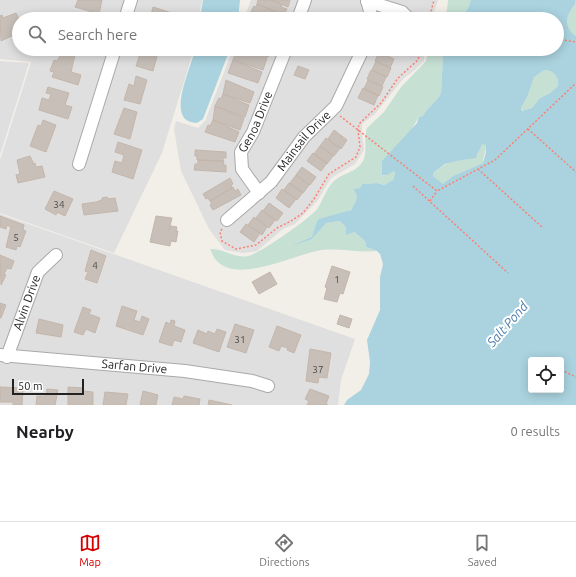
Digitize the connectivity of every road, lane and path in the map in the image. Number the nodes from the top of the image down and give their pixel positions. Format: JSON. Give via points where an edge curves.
{"nodes":[{"id":1,"x":131,"y":0,"type":"edge"},
{"id":2,"x":305,"y":0,"type":"edge"},
{"id":3,"x":367,"y":0,"type":"edge"},
{"id":4,"x":434,"y":0,"type":"edge"},
{"id":5,"x":127,"y":12,"type":"edge"},
{"id":6,"x":301,"y":12,"type":"edge"},
{"id":7,"x":370,"y":12,"type":"edge"},
{"id":8,"x":402,"y":12,"type":"edge"},
{"id":9,"x":431,"y":12,"type":"edge"},
{"id":10,"x":564,"y":40,"type":"edge"},
{"id":11,"x":576,"y":42,"type":"edge"},
{"id":12,"x":114,"y":56,"type":"edge"},
{"id":13,"x":283,"y":56,"type":"edge"},
{"id":14,"x":360,"y":56,"type":"edge"},
{"id":15,"x":419,"y":56,"type":"edge"},
{"id":16,"x":576,"y":83,"type":"edge"},
{"id":17,"x":332,"y":110,"type":"junction"},
{"id":18,"x":528,"y":129,"type":"junction"},
{"id":19,"x":358,"y":130,"type":"junction"},
{"id":20,"x":79,"y":164,"type":"dead end"},
{"id":21,"x":478,"y":169,"type":"junction"},
{"id":22,"x":576,"y":172,"type":"edge"},
{"id":23,"x":413,"y":186,"type":"dead end"},
{"id":24,"x":437,"y":191,"type":"junction"},
{"id":25,"x":259,"y":193,"type":"junction"},
{"id":26,"x":429,"y":201,"type":"junction"},
{"id":27,"x":227,"y":220,"type":"joint"},
{"id":28,"x":542,"y":227,"type":"dead end"},
{"id":29,"x":56,"y":255,"type":"dead end"},
{"id":30,"x":508,"y":273,"type":"dead end"},
{"id":31,"x":4,"y":356,"type":"edge"},
{"id":32,"x":564,"y":371,"type":"edge"},
{"id":33,"x":576,"y":377,"type":"edge"},
{"id":34,"x":268,"y":386,"type":"dead end"}],
"edges":[{"from":1,"to":5,"type":"street"},
{"from":2,"to":6,"type":"street"},
{"from":3,"to":7,"type":"street"},
{"from":3,"to":8,"type":"street"},
{"from":4,"to":9,"type":"path"},
{"from":10,"to":11,"type":"path"},
{"from":12,"to":20,"type":"street"},
{"from":13,"to":25,"type":"street","name":"Genoa Drive","via":[[253,132],[241,152],[242,169]]},
{"from":14,"to":17,"type":"street","name":"Mainsail Drive","via":[[343,95]]},
{"from":15,"to":19,"type":"path","via":[[398,78],[381,103],[360,122]]},
{"from":16,"to":18,"type":"path"},
{"from":17,"to":19,"type":"path"},
{"from":17,"to":25,"type":"street","name":"Mainsail Drive","via":[[304,137],[278,175]]},
{"from":18,"to":21,"type":"path","via":[[495,160]]},
{"from":18,"to":22,"type":"path"},
{"from":19,"to":24,"type":"path"},
{"from":19,"to":27,"type":"path","via":[[360,147],[356,157],[329,174],[310,204],[297,218],[279,226],[258,244],[236,249],[221,239],[220,230],[230,222]]},
{"from":21,"to":24,"type":"path"},
{"from":21,"to":28,"type":"path"},
{"from":23,"to":26,"type":"path"},
{"from":24,"to":26,"type":"path"},
{"from":25,"to":27,"type":"street","name":"Mainsail Drive"},
{"from":26,"to":30,"type":"path"},
{"from":29,"to":31,"type":"street","name":"Alvin Drive","via":[[38,272]]},
{"from":31,"to":34,"type":"street","name":"Sarfan Drive","via":[[184,371],[252,381]]},
{"from":32,"to":33,"type":"path"}]}
